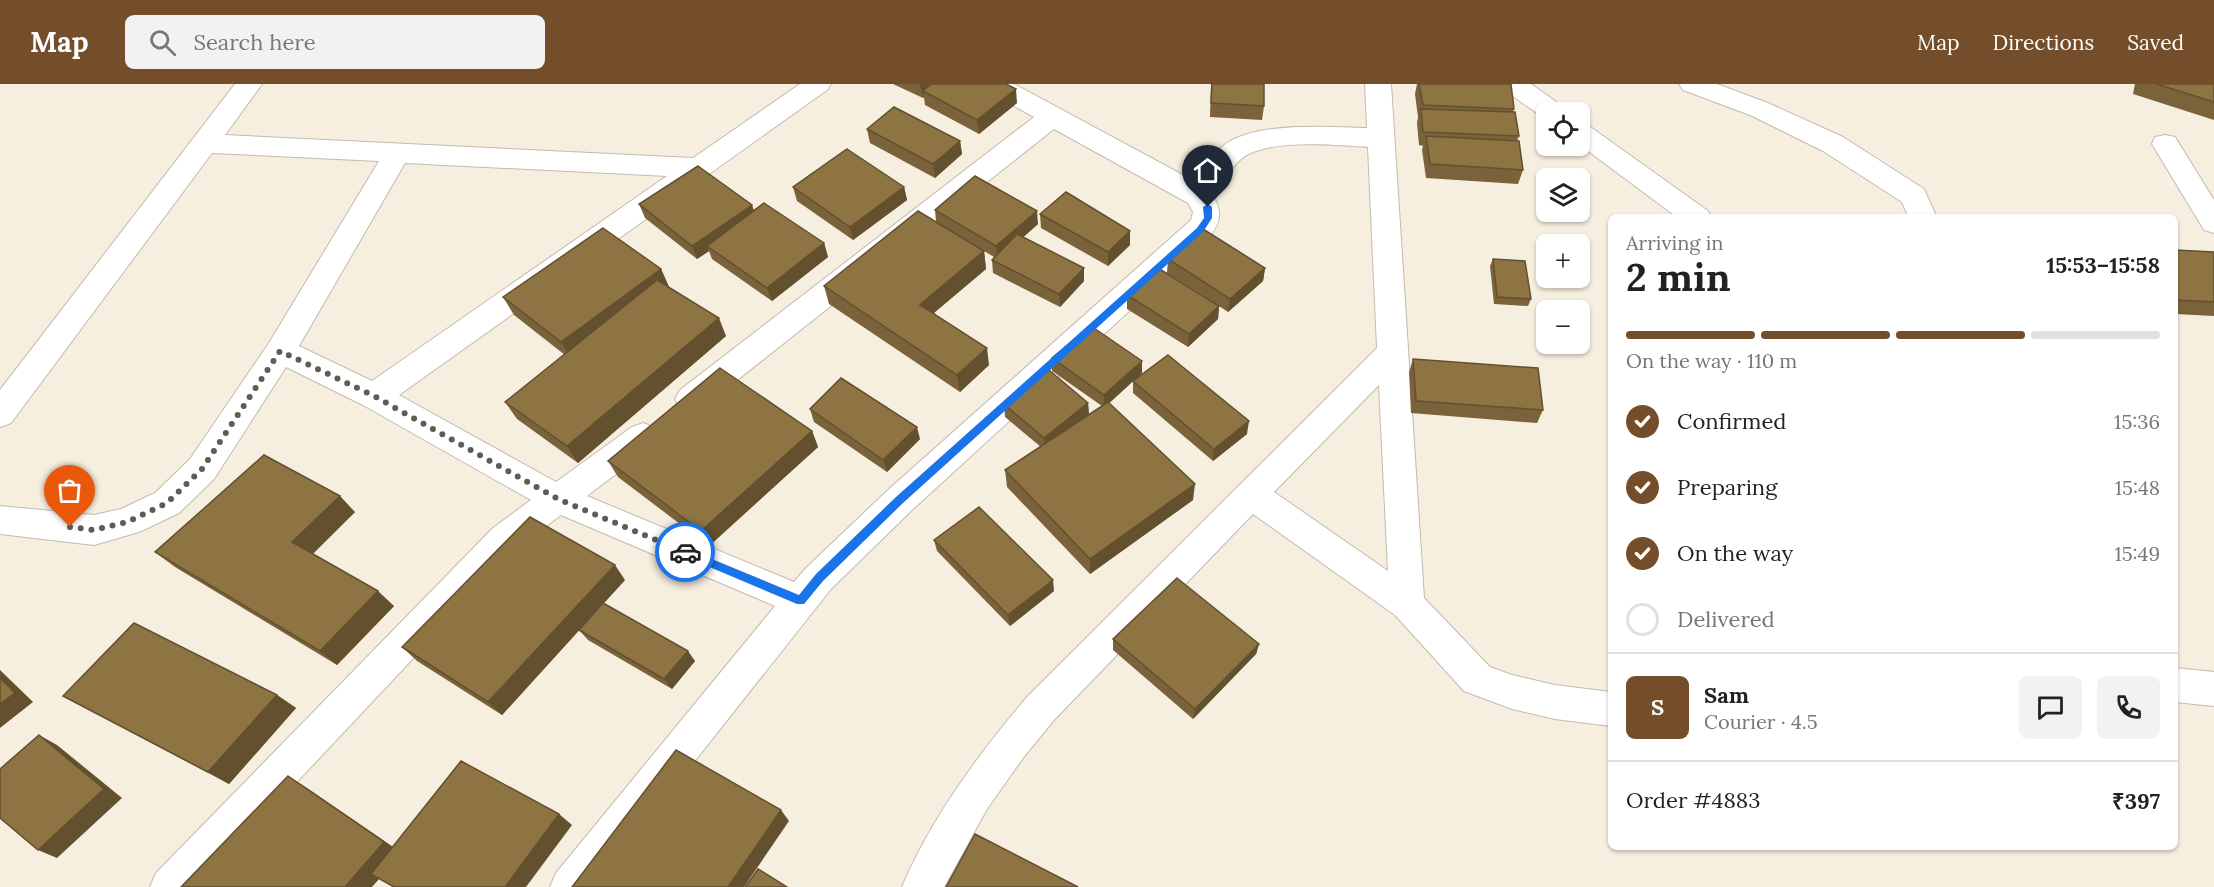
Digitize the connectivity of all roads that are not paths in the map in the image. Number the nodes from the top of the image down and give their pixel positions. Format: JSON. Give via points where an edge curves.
{"nodes":[{"id":1,"x":249,"y":84,"type":"edge"},
{"id":2,"x":818,"y":84,"type":"edge"},
{"id":3,"x":994,"y":84,"type":"edge"},
{"id":4,"x":1378,"y":84,"type":"edge"},
{"id":5,"x":1513,"y":84,"type":"edge"},
{"id":6,"x":1692,"y":84,"type":"edge"},
{"id":7,"x":1539,"y":102,"type":"edge"},
{"id":8,"x":1054,"y":116,"type":"junction"},
{"id":9,"x":1381,"y":138,"type":"junction"},
{"id":10,"x":1590,"y":139,"type":"edge"},
{"id":11,"x":205,"y":142,"type":"junction"},
{"id":12,"x":2165,"y":144,"type":"dead end"},
{"id":13,"x":398,"y":152,"type":"junction"},
{"id":14,"x":698,"y":168,"type":"junction"},
{"id":15,"x":1198,"y":196,"type":"junction"},
{"id":16,"x":1693,"y":214,"type":"edge"},
{"id":17,"x":1921,"y":214,"type":"edge"},
{"id":18,"x":2214,"y":224,"type":"edge"},
{"id":19,"x":280,"y":351,"type":"junction"},
{"id":20,"x":1393,"y":352,"type":"junction"},
{"id":21,"x":374,"y":396,"type":"junction"},
{"id":22,"x":0,"y":414,"type":"edge"},
{"id":23,"x":1251,"y":494,"type":"junction"},
{"id":24,"x":558,"y":499,"type":"junction"},
{"id":25,"x":0,"y":520,"type":"edge"},
{"id":26,"x":800,"y":601,"type":"junction"},
{"id":27,"x":1407,"y":604,"type":"junction"},
{"id":28,"x":2178,"y":685,"type":"edge"},
{"id":29,"x":2214,"y":689,"type":"edge"},
{"id":30,"x":1608,"y":710,"type":"edge"},
{"id":31,"x":171,"y":887,"type":"edge"},
{"id":32,"x":570,"y":887,"type":"edge"},
{"id":33,"x":922,"y":887,"type":"edge"}],
"edges":[{"from":1,"to":11,"type":"street"},
{"from":2,"to":14,"type":"street"},
{"from":3,"to":8,"type":"street"},
{"from":4,"to":9,"type":"street"},
{"from":5,"to":7,"type":"street"},
{"from":6,"to":17,"type":"street","via":[[1759,109],[1833,144],[1914,196]]},
{"from":8,"to":15,"type":"street"},
{"from":8,"to":24,"type":"street"},
{"from":9,"to":15,"type":"street","via":[[1293,137],[1256,143],[1233,151]]},
{"from":9,"to":20,"type":"street"},
{"from":10,"to":16,"type":"street"},
{"from":11,"to":13,"type":"street"},
{"from":11,"to":22,"type":"street"},
{"from":12,"to":18,"type":"street"},
{"from":13,"to":14,"type":"street"},
{"from":13,"to":19,"type":"street"},
{"from":14,"to":21,"type":"street"},
{"from":15,"to":26,"type":"street","via":[[1208,207],[1208,218],[1200,230],[900,500]]},
{"from":19,"to":21,"type":"street"},
{"from":19,"to":25,"type":"street","via":[[202,469],[167,503],[127,522],[94,530]]},
{"from":20,"to":23,"type":"street"},
{"from":20,"to":27,"type":"street"},
{"from":21,"to":24,"type":"street"},
{"from":23,"to":27,"type":"street"},
{"from":23,"to":33,"type":"street","via":[[1087,660],[1010,745],[974,796]]},
{"from":24,"to":26,"type":"street"},
{"from":24,"to":31,"type":"street","via":[[505,538]]},
{"from":26,"to":32,"type":"street"},
{"from":27,"to":30,"type":"street","via":[[1477,679],[1523,695]]},
{"from":28,"to":29,"type":"street"}]}
